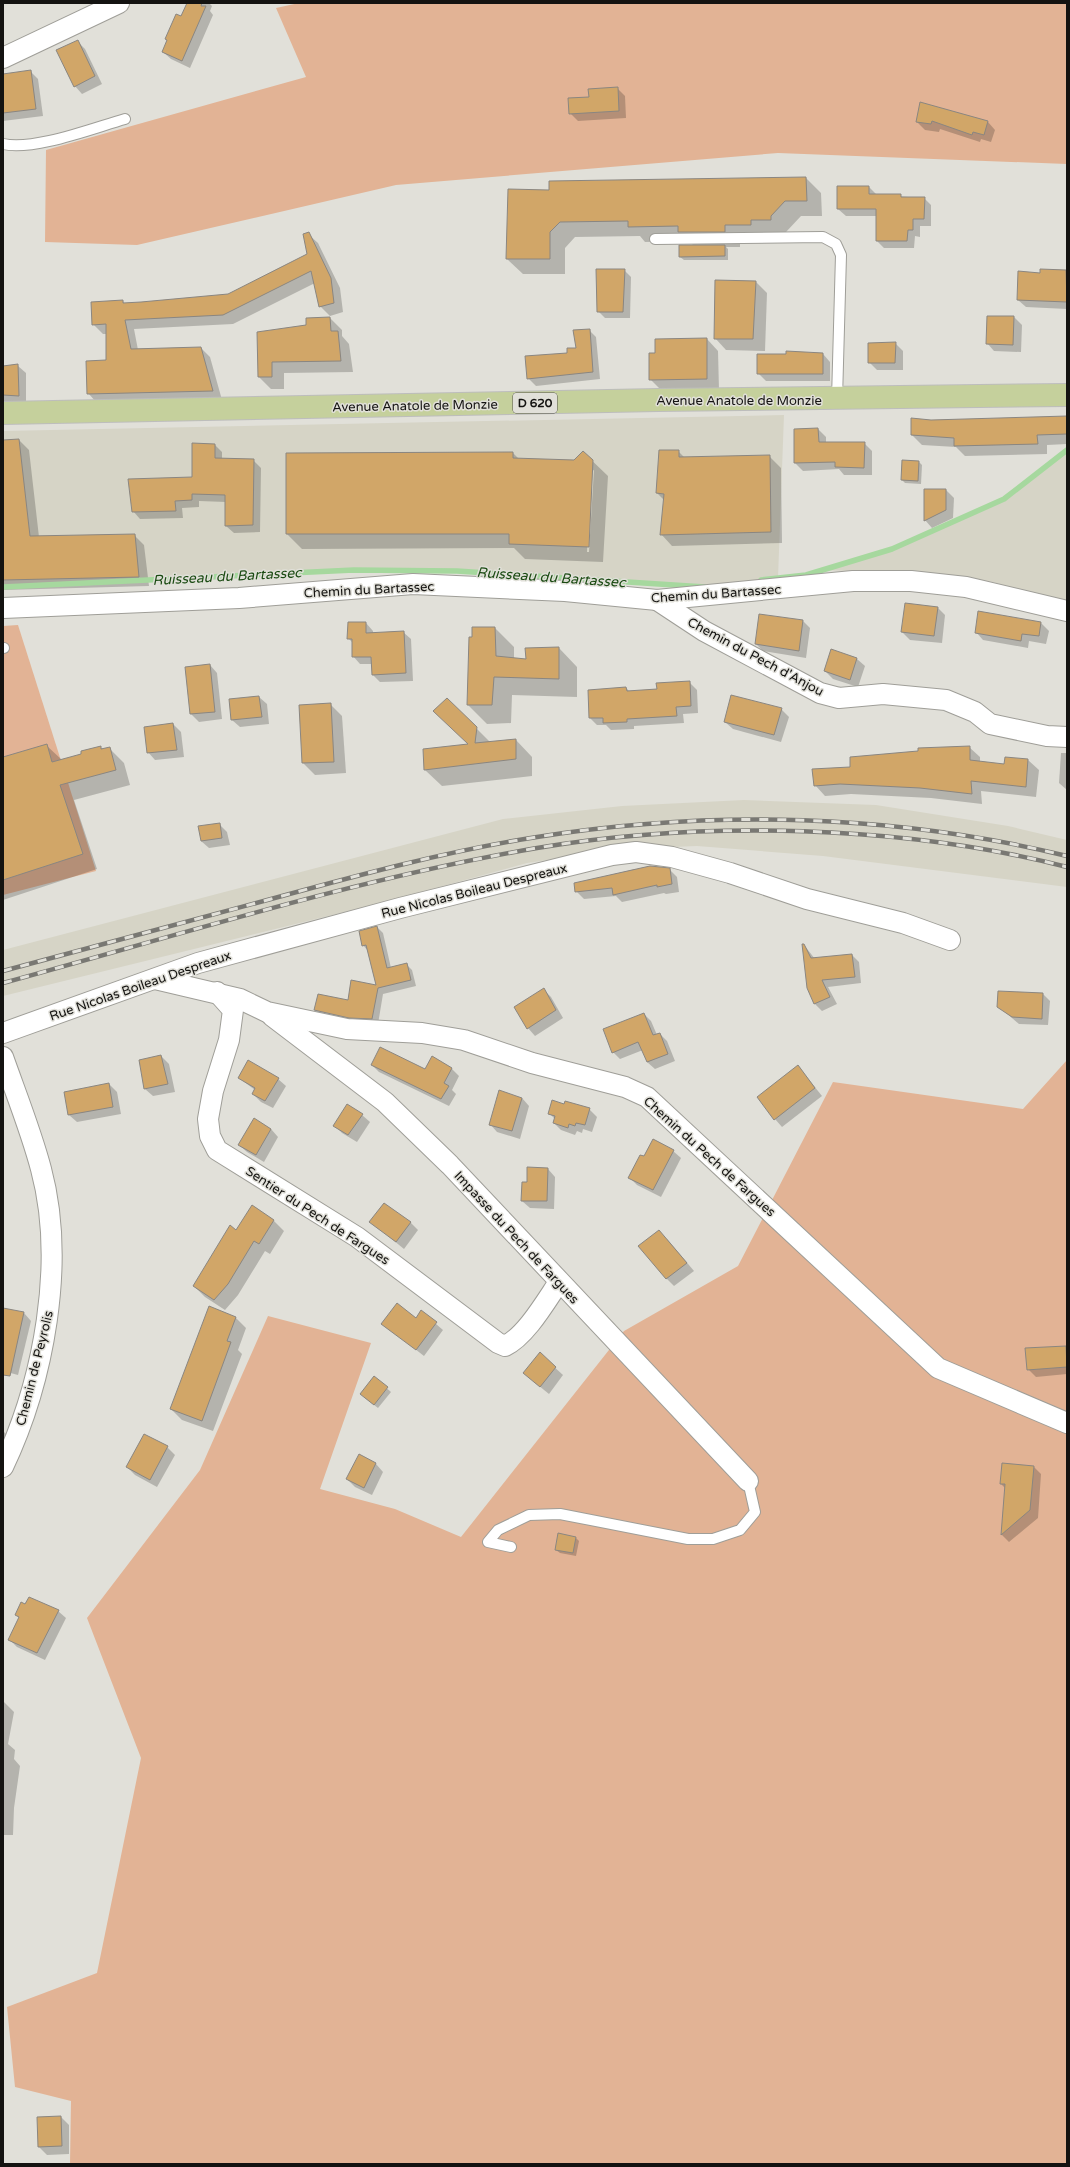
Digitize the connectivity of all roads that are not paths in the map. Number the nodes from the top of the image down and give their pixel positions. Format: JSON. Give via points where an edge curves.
{"nodes":[{"id":1,"x":119,"y":3,"type":"edge"},
{"id":2,"x":3,"y":58,"type":"edge"},
{"id":3,"x":125,"y":119,"type":"dead end"},
{"id":4,"x":3,"y":144,"type":"edge"},
{"id":5,"x":655,"y":239,"type":"dead end"},
{"id":6,"x":1067,"y":395,"type":"edge"},
{"id":7,"x":837,"y":399,"type":"junction"},
{"id":8,"x":3,"y":413,"type":"edge"},
{"id":9,"x":658,"y":600,"type":"junction"},
{"id":10,"x":3,"y":608,"type":"edge"},
{"id":11,"x":1067,"y":611,"type":"edge"},
{"id":12,"x":1067,"y":737,"type":"edge"},
{"id":13,"x":950,"y":940,"type":"dead end"},
{"id":14,"x":155,"y":979,"type":"junction"},
{"id":15,"x":217,"y":992,"type":"junction"},
{"id":16,"x":268,"y":1012,"type":"junction"},
{"id":17,"x":3,"y":1033,"type":"edge"},
{"id":18,"x":3,"y":1057,"type":"edge"},
{"id":19,"x":559,"y":1282,"type":"junction"},
{"id":20,"x":1067,"y":1423,"type":"edge"},
{"id":21,"x":3,"y":1467,"type":"edge"},
{"id":22,"x":748,"y":1481,"type":"joint"},
{"id":23,"x":511,"y":1547,"type":"dead end"}],
"edges":[{"from":1,"to":2,"type":"street"},
{"from":3,"to":4,"type":"lane","via":[[36,143],[13,146]]},
{"from":5,"to":7,"type":"lane","via":[[823,237],[836,244],[841,254]]},
{"from":6,"to":7,"type":"main road","name":"Avenue Anatole de Monzie","number":"D 620"},
{"from":7,"to":8,"type":"main road","name":"Avenue Anatole de Monzie","number":"D 620","via":[[650,400]]},
{"from":9,"to":10,"type":"street","name":"Chemin du Bartassec","via":[[565,591],[413,584],[239,598]]},
{"from":9,"to":11,"type":"street","name":"Chemin du Bartassec","via":[[853,581],[912,581],[966,587]]},
{"from":9,"to":12,"type":"street","name":"Chemin du Pech d'Anjou","via":[[704,631],[820,693],[839,698],[883,694],[946,700],[975,712],[990,724],[1047,736]]},
{"from":13,"to":14,"type":"street","name":"Rue Nicolas Boileau Despreaux","via":[[903,922],[807,899],[730,873],[672,857],[636,852],[612,855],[400,908],[198,963]]},
{"from":14,"to":15,"type":"street","name":"Chemin du Pech de Fargues"},
{"from":14,"to":17,"type":"street","name":"Rue Nicolas Boileau Despreaux"},
{"from":15,"to":16,"type":"street","name":"Chemin du Pech de Fargues"},
{"from":15,"to":19,"type":"street","name":"Sentier du Pech de Fargues","via":[[233,1010],[229,1040],[213,1091],[208,1119],[210,1136],[217,1150],[357,1237],[505,1346],[513,1342]]},
{"from":16,"to":19,"type":"street","name":"Impasse du Pech de Fargues","via":[[385,1102],[450,1165]]},
{"from":16,"to":20,"type":"street","name":"Chemin du Pech de Fargues","via":[[347,1029],[422,1033],[464,1040],[532,1062],[625,1087],[648,1097],[938,1368]]},
{"from":18,"to":21,"type":"street","name":"Chemin de Peyrolis","via":[[41,1169],[49,1206],[52,1274],[47,1323],[31,1392],[15,1443]]},
{"from":19,"to":22,"type":"street","name":"Impasse du Pech de Fargues"},
{"from":22,"to":23,"type":"lane","via":[[755,1512],[740,1530],[714,1540],[688,1538],[560,1514],[529,1514],[498,1530],[488,1542]]}]}
